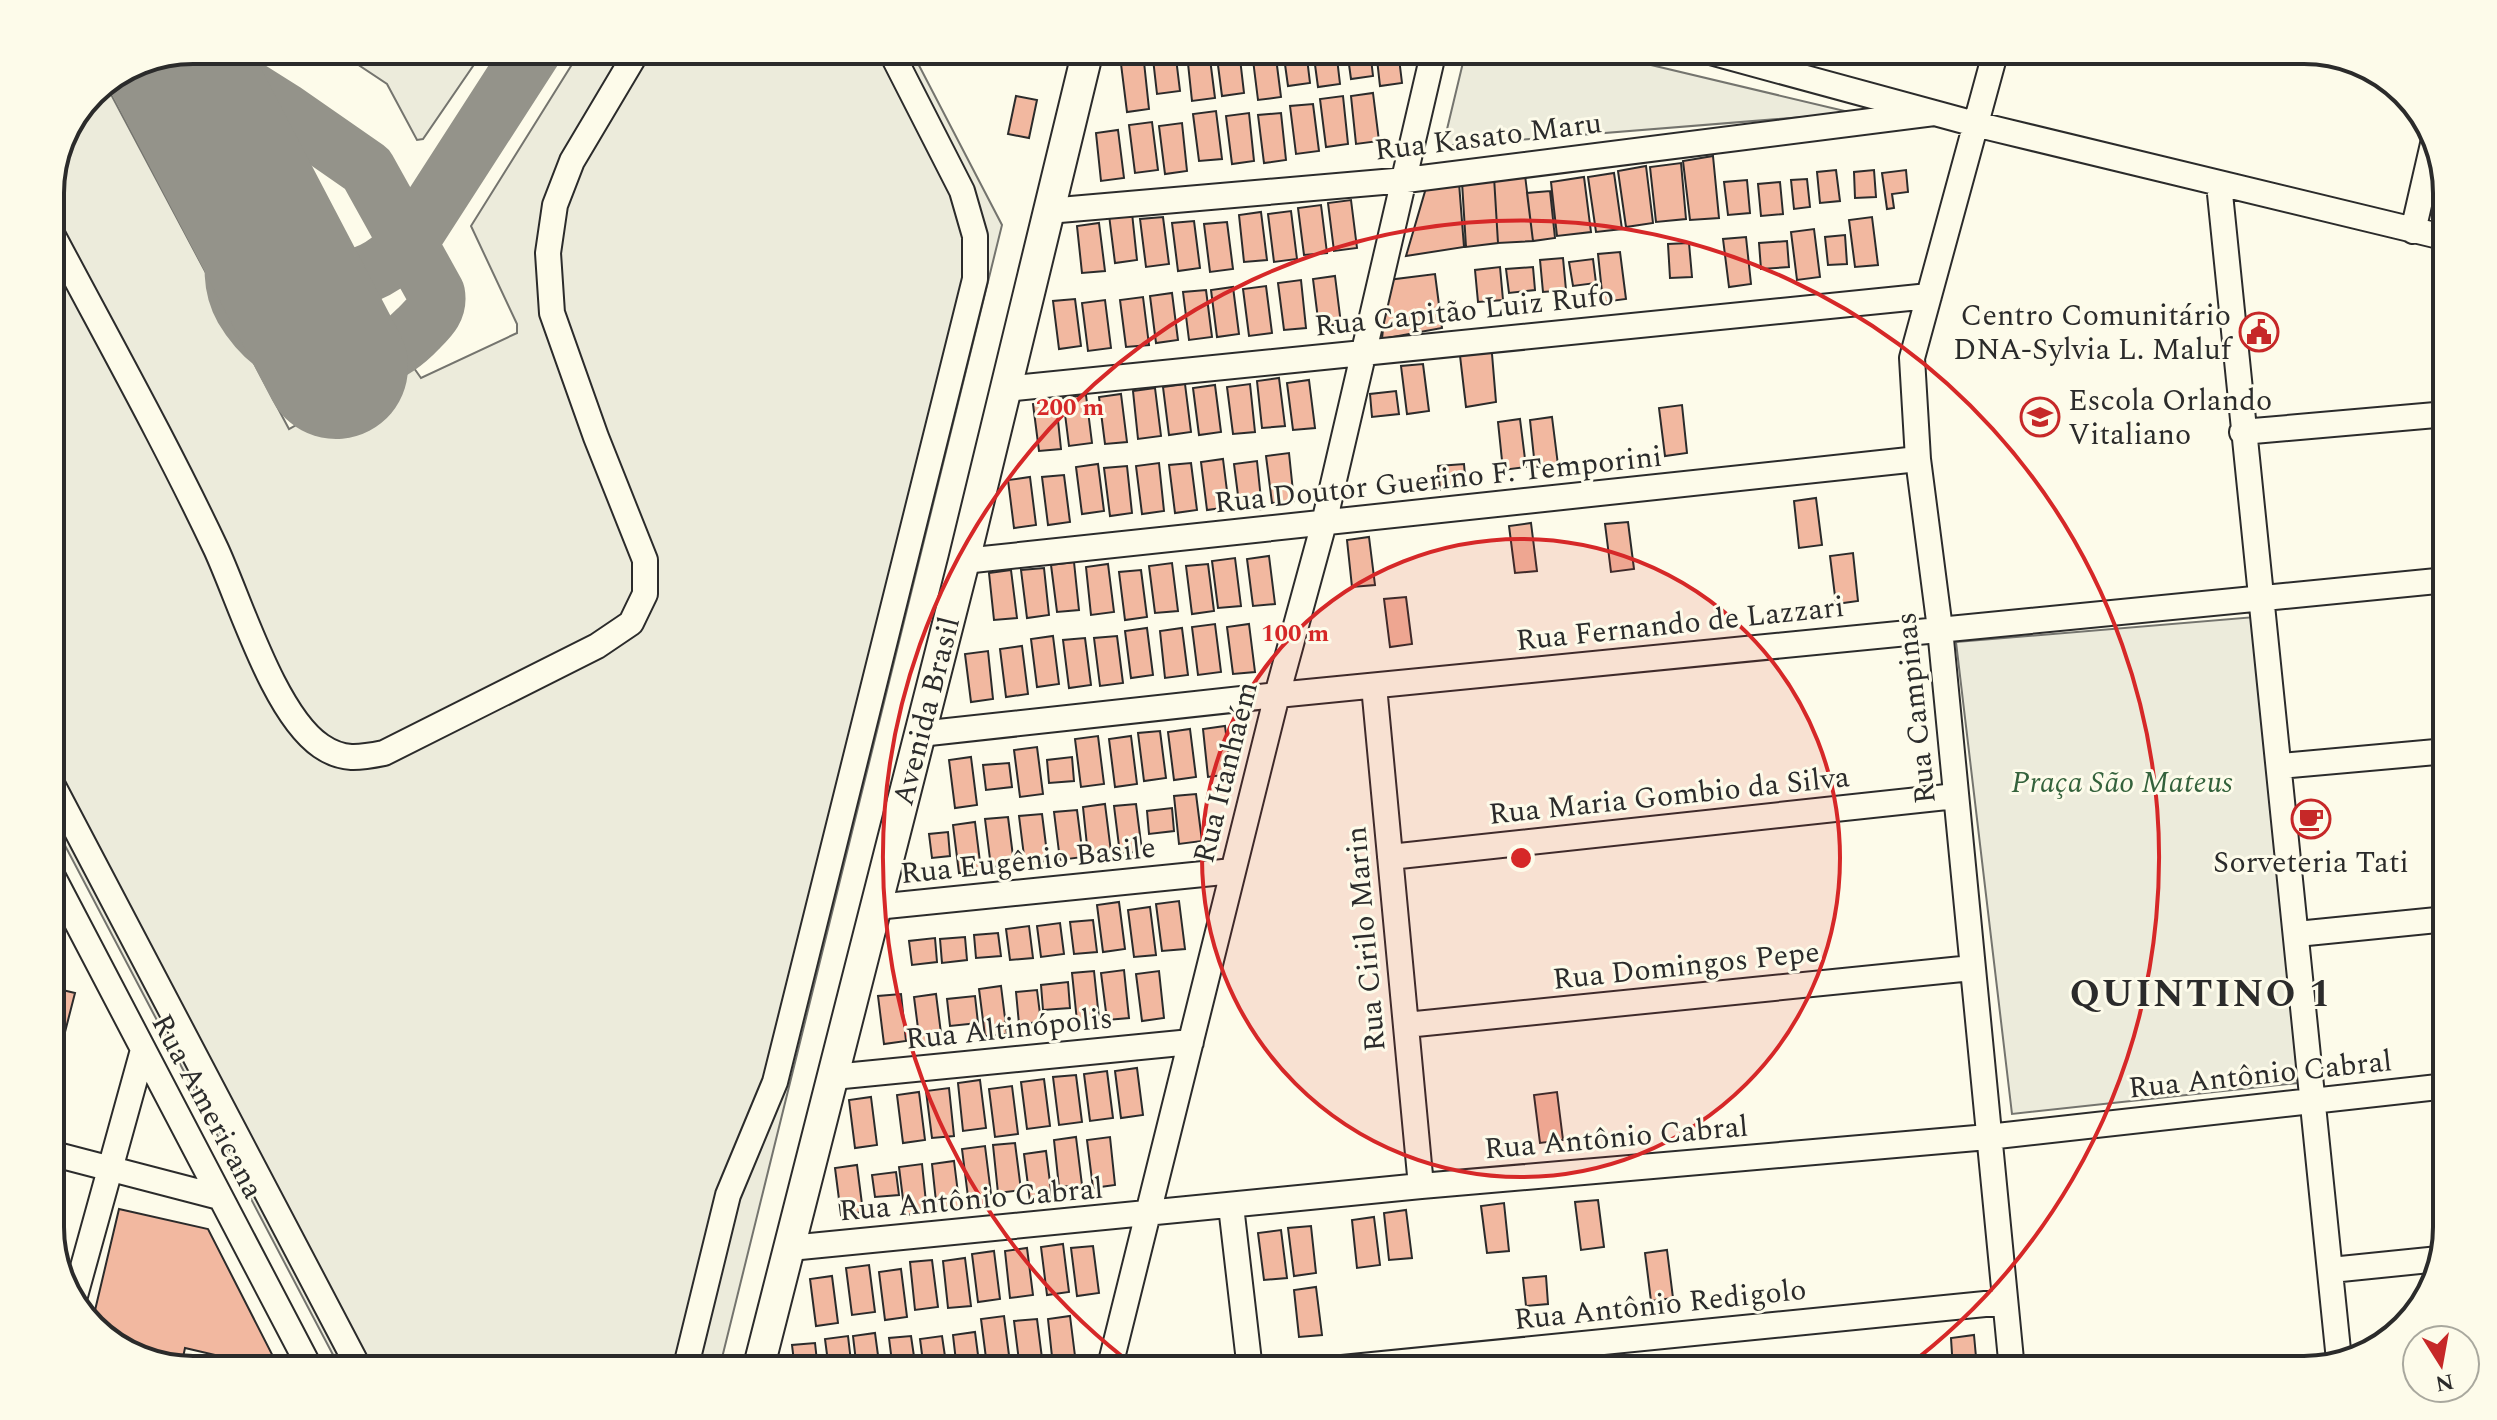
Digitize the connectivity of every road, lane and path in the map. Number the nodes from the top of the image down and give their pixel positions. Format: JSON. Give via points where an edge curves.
{"nodes":[{"id":1,"x":630,"y":64,"type":"edge"},
{"id":2,"x":897,"y":64,"type":"edge"},
{"id":3,"x":1085,"y":64,"type":"edge"},
{"id":4,"x":1431,"y":64,"type":"edge"},
{"id":5,"x":1789,"y":64,"type":"edge"},
{"id":6,"x":1992,"y":64,"type":"edge"},
{"id":7,"x":1934,"y":113,"type":"junction"},
{"id":8,"x":1975,"y":124,"type":"junction"},
{"id":9,"x":2429,"y":162,"type":"edge"},
{"id":10,"x":1406,"y":180,"type":"junction"},
{"id":11,"x":2219,"y":184,"type":"junction"},
{"id":12,"x":1048,"y":211,"type":"junction"},
{"id":13,"x":2413,"y":231,"type":"junction"},
{"id":14,"x":2433,"y":235,"type":"edge"},
{"id":15,"x":64,"y":257,"type":"edge"},
{"id":16,"x":1929,"y":296,"type":"junction"},
{"id":17,"x":1363,"y":352,"type":"junction"},
{"id":18,"x":1005,"y":389,"type":"junction"},
{"id":19,"x":2433,"y":415,"type":"edge"},
{"id":20,"x":2242,"y":432,"type":"junction"},
{"id":21,"x":1918,"y":459,"type":"junction"},
{"id":22,"x":1324,"y":523,"type":"junction"},
{"id":23,"x":964,"y":561,"type":"junction"},
{"id":24,"x":2433,"y":581,"type":"edge"},
{"id":25,"x":2262,"y":599,"type":"junction"},
{"id":26,"x":1940,"y":629,"type":"junction"},
{"id":27,"x":1374,"y":686,"type":"junction"},
{"id":28,"x":1277,"y":695,"type":"junction"},
{"id":29,"x":920,"y":734,"type":"junction"},
{"id":30,"x":2433,"y":752,"type":"edge"},
{"id":31,"x":2280,"y":766,"type":"junction"},
{"id":32,"x":1956,"y":796,"type":"junction"},
{"id":33,"x":64,"y":807,"type":"edge"},
{"id":34,"x":1390,"y":857,"type":"junction"},
{"id":35,"x":1233,"y":871,"type":"junction"},
{"id":36,"x":64,"y":898,"type":"edge"},
{"id":37,"x":876,"y":907,"type":"junction"},
{"id":38,"x":2433,"y":920,"type":"edge"},
{"id":39,"x":2297,"y":934,"type":"junction"},
{"id":40,"x":1972,"y":968,"type":"junction"},
{"id":41,"x":1406,"y":1025,"type":"junction"},
{"id":42,"x":1191,"y":1042,"type":"junction"},
{"id":43,"x":143,"y":1050,"type":"junction"},
{"id":44,"x":833,"y":1077,"type":"junction"},
{"id":45,"x":2433,"y":1087,"type":"edge"},
{"id":46,"x":2314,"y":1099,"type":"junction"},
{"id":47,"x":1988,"y":1137,"type":"junction"},
{"id":48,"x":64,"y":1157,"type":"edge"},
{"id":49,"x":108,"y":1168,"type":"junction"},
{"id":50,"x":1421,"y":1186,"type":"junction"},
{"id":51,"x":219,"y":1197,"type":"junction"},
{"id":52,"x":1231,"y":1206,"type":"junction"},
{"id":53,"x":1148,"y":1215,"type":"junction"},
{"id":54,"x":790,"y":1248,"type":"junction"},
{"id":55,"x":2429,"y":1260,"type":"edge"},
{"id":56,"x":2331,"y":1270,"type":"junction"},
{"id":57,"x":78,"y":1285,"type":"edge"},
{"id":58,"x":2005,"y":1302,"type":"junction"},
{"id":59,"x":2338,"y":1352,"type":"edge"},
{"id":60,"x":304,"y":1356,"type":"edge"},
{"id":61,"x":353,"y":1356,"type":"edge"},
{"id":62,"x":688,"y":1356,"type":"edge"},
{"id":63,"x":762,"y":1356,"type":"edge"},
{"id":64,"x":1113,"y":1356,"type":"edge"},
{"id":65,"x":1248,"y":1356,"type":"edge"},
{"id":66,"x":1463,"y":1356,"type":"edge"},
{"id":67,"x":2011,"y":1356,"type":"edge"}],
"edges":[{"from":1,"to":15,"type":"street","via":[[572,161],[555,205],[548,253],[552,313],[645,560],[645,594],[631,623],[597,646],[384,753],[349,760],[320,745],[295,718],[215,548]]},
{"from":2,"to":62,"type":"street","via":[[962,191],[975,236],[975,279],[775,1082],[728,1195]]},
{"from":3,"to":12,"type":"main road","name":"Avenida Brasil"},
{"from":4,"to":10,"type":"street","name":"Rua Itanhaém"},
{"from":5,"to":7,"type":"street"},
{"from":6,"to":8,"type":"street","name":"Rua Campinas"},
{"from":7,"to":8,"type":"street"},
{"from":7,"to":10,"type":"street","name":"Rua Kasato Maru"},
{"from":8,"to":11,"type":"street"},
{"from":8,"to":16,"type":"street","name":"Rua Campinas"},
{"from":9,"to":13,"type":"street"},
{"from":10,"to":12,"type":"street","name":"Rua Kasato Maru"},
{"from":10,"to":17,"type":"street","name":"Rua Itanhaém"},
{"from":11,"to":13,"type":"street"},
{"from":11,"to":20,"type":"street"},
{"from":12,"to":18,"type":"main road","name":"Avenida Brasil"},
{"from":13,"to":14,"type":"street"},
{"from":16,"to":17,"type":"street","name":"Rua Capitão Luiz Rufo"},
{"from":16,"to":21,"type":"street","name":"Rua Campinas","via":[[1912,358]]},
{"from":17,"to":18,"type":"street","name":"Rua Capitão Luiz Rufo"},
{"from":17,"to":22,"type":"street","name":"Rua Itanhaém"},
{"from":18,"to":23,"type":"main road","name":"Avenida Brasil"},
{"from":19,"to":20,"type":"street"},
{"from":20,"to":25,"type":"street"},
{"from":21,"to":22,"type":"street","name":"Rua Doutor Guerino F. Temporini"},
{"from":21,"to":26,"type":"street","name":"Rua Campinas"},
{"from":22,"to":23,"type":"street","name":"Rua Doutor Guerino F. Temporini"},
{"from":22,"to":28,"type":"street","name":"Rua Itanhaém"},
{"from":23,"to":29,"type":"main road","name":"Avenida Brasil"},
{"from":24,"to":25,"type":"street","name":"Rua Fernando de Lazzari"},
{"from":25,"to":26,"type":"street","name":"Rua Fernando de Lazzari"},
{"from":25,"to":31,"type":"street"},
{"from":26,"to":27,"type":"street","name":"Rua Fernando de Lazzari"},
{"from":26,"to":32,"type":"street","name":"Rua Campinas"},
{"from":27,"to":28,"type":"street","name":"Rua Fernando de Lazzari"},
{"from":27,"to":34,"type":"street","name":"Rua Cirilo Marin"},
{"from":28,"to":29,"type":"street","name":"Rua Fernando de Lazzari"},
{"from":28,"to":35,"type":"street","name":"Rua Itanhaém"},
{"from":29,"to":37,"type":"main road","name":"Avenida Brasil"},
{"from":30,"to":31,"type":"street"},
{"from":31,"to":39,"type":"street"},
{"from":32,"to":34,"type":"street","name":"Rua Maria Gombio da Silva"},
{"from":32,"to":40,"type":"street","name":"Rua Campinas"},
{"from":33,"to":61,"type":"street"},
{"from":34,"to":41,"type":"street","name":"Rua Cirilo Marin"},
{"from":35,"to":37,"type":"street","name":"Rua Eugênio Basile"},
{"from":35,"to":42,"type":"street","name":"Rua Itanhaém"},
{"from":36,"to":43,"type":"street","name":"Rua Americana"},
{"from":37,"to":44,"type":"main road","name":"Avenida Brasil"},
{"from":38,"to":39,"type":"street"},
{"from":39,"to":46,"type":"street"},
{"from":40,"to":41,"type":"street","name":"Rua Domingos Pepe"},
{"from":40,"to":47,"type":"street","name":"Rua Campinas"},
{"from":41,"to":50,"type":"street","name":"Rua Cirilo Marin"},
{"from":42,"to":44,"type":"street","name":"Rua Altinópolis"},
{"from":42,"to":53,"type":"street","name":"Rua Itanhaém"},
{"from":43,"to":49,"type":"street"},
{"from":43,"to":51,"type":"street","name":"Rua Americana"},
{"from":44,"to":54,"type":"main road","name":"Avenida Brasil"},
{"from":45,"to":46,"type":"street","name":"Rua Antônio Cabral"},
{"from":46,"to":47,"type":"street","name":"Rua Antônio Cabral"},
{"from":46,"to":56,"type":"street"},
{"from":47,"to":50,"type":"street","name":"Rua Antônio Cabral"},
{"from":47,"to":58,"type":"street","name":"Rua Campinas"},
{"from":48,"to":49,"type":"street"},
{"from":49,"to":51,"type":"street"},
{"from":49,"to":57,"type":"street"},
{"from":50,"to":52,"type":"street","name":"Rua Antônio Cabral"},
{"from":51,"to":60,"type":"street","name":"Rua Americana"},
{"from":52,"to":53,"type":"street","name":"Rua Antônio Cabral"},
{"from":52,"to":65,"type":"street"},
{"from":53,"to":54,"type":"street","name":"Rua Antônio Cabral"},
{"from":53,"to":64,"type":"street","name":"Rua Itanhaém"},
{"from":54,"to":63,"type":"main road","name":"Avenida Brasil"},
{"from":55,"to":56,"type":"street"},
{"from":56,"to":59,"type":"street"},
{"from":58,"to":66,"type":"street","name":"Rua Antônio Redigolo"},
{"from":58,"to":67,"type":"street","name":"Rua Campinas"}]}
